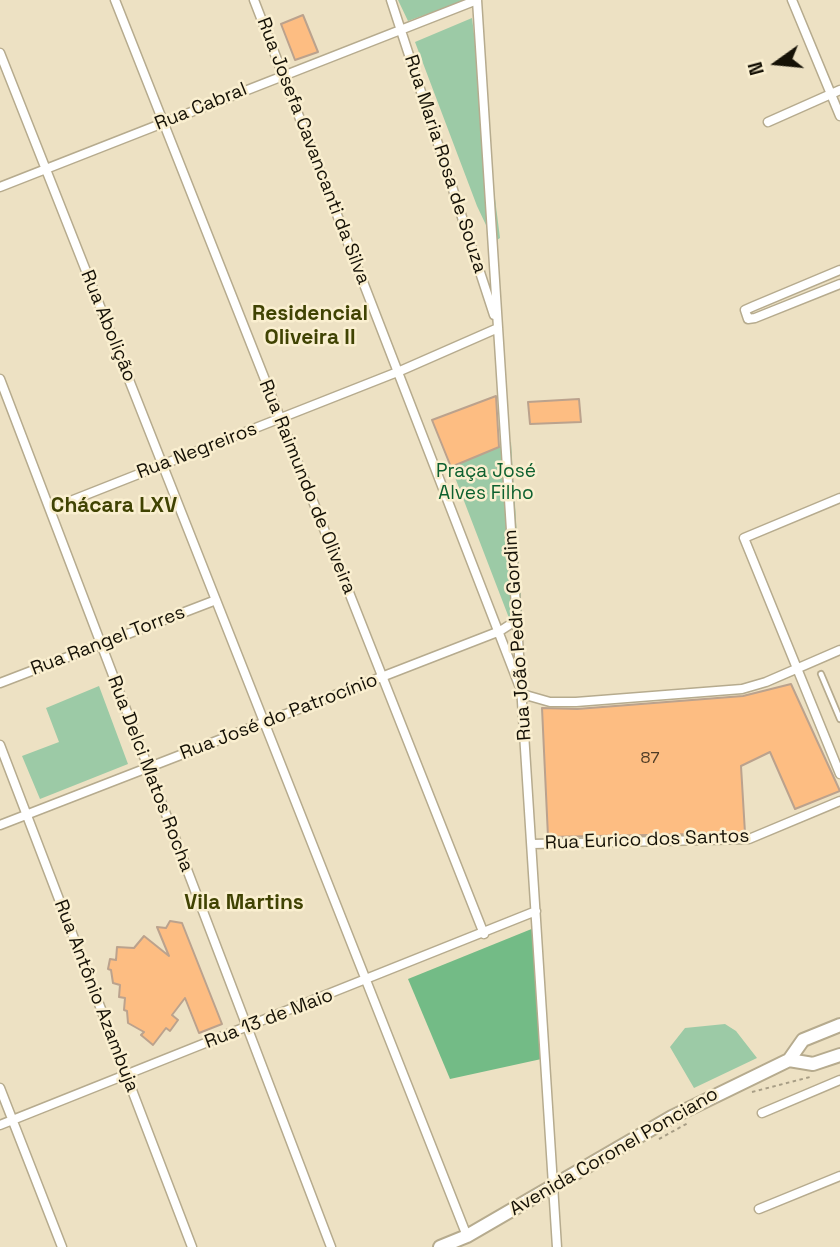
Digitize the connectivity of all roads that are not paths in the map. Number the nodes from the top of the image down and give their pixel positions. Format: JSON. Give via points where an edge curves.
{"nodes":[{"id":1,"x":115,"y":0,"type":"edge"},
{"id":2,"x":254,"y":0,"type":"edge"},
{"id":3,"x":391,"y":0,"type":"edge"},
{"id":4,"x":477,"y":0,"type":"edge"},
{"id":5,"x":792,"y":0,"type":"edge"},
{"id":6,"x":401,"y":28,"type":"junction"},
{"id":7,"x":0,"y":53,"type":"edge"},
{"id":8,"x":284,"y":74,"type":"junction"},
{"id":9,"x":840,"y":90,"type":"edge"},
{"id":10,"x":831,"y":94,"type":"junction"},
{"id":11,"x":840,"y":116,"type":"edge"},
{"id":12,"x":163,"y":122,"type":"junction"},
{"id":13,"x":768,"y":122,"type":"dead end"},
{"id":14,"x":46,"y":169,"type":"junction"},
{"id":15,"x":0,"y":187,"type":"edge"},
{"id":16,"x":840,"y":270,"type":"edge"},
{"id":17,"x":840,"y":284,"type":"edge"},
{"id":18,"x":498,"y":328,"type":"junction"},
{"id":19,"x":400,"y":371,"type":"junction"},
{"id":20,"x":0,"y":379,"type":"edge"},
{"id":21,"x":280,"y":418,"type":"junction"},
{"id":22,"x":163,"y":465,"type":"junction"},
{"id":23,"x":840,"y":498,"type":"edge"},
{"id":24,"x":50,"y":509,"type":"junction"},
{"id":25,"x":216,"y":600,"type":"junction"},
{"id":26,"x":517,"y":621,"type":"junction"},
{"id":27,"x":500,"y":631,"type":"junction"},
{"id":28,"x":101,"y":644,"type":"junction"},
{"id":29,"x":840,"y":650,"type":"edge"},
{"id":30,"x":797,"y":669,"type":"junction"},
{"id":31,"x":821,"y":674,"type":"dead end"},
{"id":32,"x":382,"y":676,"type":"junction"},
{"id":33,"x":0,"y":683,"type":"edge"},
{"id":34,"x":522,"y":694,"type":"junction"},
{"id":35,"x":840,"y":719,"type":"edge"},
{"id":36,"x":264,"y":722,"type":"junction"},
{"id":37,"x":0,"y":745,"type":"edge"},
{"id":38,"x":148,"y":768,"type":"junction"},
{"id":39,"x":840,"y":774,"type":"edge"},
{"id":40,"x":840,"y":801,"type":"edge"},
{"id":41,"x":27,"y":815,"type":"junction"},
{"id":42,"x":0,"y":825,"type":"edge"},
{"id":43,"x":532,"y":844,"type":"junction"},
{"id":44,"x":536,"y":911,"type":"junction"},
{"id":45,"x":484,"y":934,"type":"junction"},
{"id":46,"x":366,"y":981,"type":"junction"},
{"id":47,"x":840,"y":1024,"type":"edge"},
{"id":48,"x":247,"y":1028,"type":"junction"},
{"id":49,"x":840,"y":1055,"type":"edge"},
{"id":50,"x":789,"y":1060,"type":"junction"},
{"id":51,"x":127,"y":1075,"type":"junction"},
{"id":52,"x":840,"y":1080,"type":"edge"},
{"id":53,"x":0,"y":1088,"type":"edge"},
{"id":54,"x":762,"y":1113,"type":"dead end"},
{"id":55,"x":13,"y":1120,"type":"junction"},
{"id":56,"x":0,"y":1125,"type":"edge"},
{"id":57,"x":840,"y":1176,"type":"edge"},
{"id":58,"x":554,"y":1187,"type":"junction"},
{"id":59,"x":759,"y":1209,"type":"dead end"},
{"id":60,"x":467,"y":1236,"type":"junction"},
{"id":61,"x":62,"y":1247,"type":"edge"},
{"id":62,"x":192,"y":1247,"type":"edge"},
{"id":63,"x":331,"y":1247,"type":"edge"},
{"id":64,"x":440,"y":1247,"type":"edge"},
{"id":65,"x":557,"y":1247,"type":"edge"}],
"edges":[{"from":1,"to":12,"type":"street","name":"Rua Raimundo de Oliveira"},
{"from":2,"to":8,"type":"street","name":"Rua Josefa Cavancanti da Silva"},
{"from":3,"to":6,"type":"street","name":"Rua Maria Rosa de Souza"},
{"from":4,"to":6,"type":"street","name":"Rua Cabral"},
{"from":4,"to":18,"type":"street","name":"Rua João Pedro Gordim"},
{"from":5,"to":10,"type":"street"},
{"from":6,"to":8,"type":"street","name":"Rua Cabral"},
{"from":6,"to":18,"type":"street","name":"Rua Maria Rosa de Souza"},
{"from":7,"to":14,"type":"street","name":"Rua Abolição"},
{"from":8,"to":12,"type":"street","name":"Rua Cabral"},
{"from":8,"to":19,"type":"street","name":"Rua Josefa Cavancanti da Silva"},
{"from":9,"to":10,"type":"street"},
{"from":10,"to":11,"type":"street"},
{"from":10,"to":13,"type":"street"},
{"from":12,"to":14,"type":"street","name":"Rua Cabral"},
{"from":12,"to":21,"type":"street","name":"Rua Raimundo de Oliveira"},
{"from":14,"to":15,"type":"street","name":"Rua Cabral"},
{"from":14,"to":22,"type":"street","name":"Rua Abolição"},
{"from":16,"to":17,"type":"street","via":[[745,314],[748,319],[755,318]]},
{"from":18,"to":19,"type":"street","name":"Rua Negreiros"},
{"from":18,"to":26,"type":"street","name":"Rua João Pedro Gordim"},
{"from":19,"to":21,"type":"street","name":"Rua Negreiros"},
{"from":19,"to":27,"type":"street","name":"Rua Josefa Cavancanti da Silva"},
{"from":20,"to":24,"type":"street","name":"Rua Delci Matos Rocha"},
{"from":21,"to":22,"type":"street","name":"Rua Negreiros"},
{"from":21,"to":32,"type":"street","name":"Rua Raimundo de Oliveira"},
{"from":22,"to":24,"type":"street","name":"Rua Negreiros"},
{"from":22,"to":25,"type":"street","name":"Rua Abolição"},
{"from":23,"to":30,"type":"street","via":[[744,538]]},
{"from":24,"to":28,"type":"street","name":"Rua Delci Matos Rocha"},
{"from":25,"to":28,"type":"street","name":"Rua Rangel Torres"},
{"from":25,"to":36,"type":"street","name":"Rua Abolição"},
{"from":26,"to":27,"type":"street","name":"Rua José do Patrocínio"},
{"from":26,"to":34,"type":"street","name":"Rua João Pedro Gordim"},
{"from":27,"to":32,"type":"street","name":"Rua José do Patrocínio"},
{"from":27,"to":34,"type":"street","name":"Rua Josefa Cavancanti da Silva"},
{"from":28,"to":33,"type":"street","name":"Rua Rangel Torres"},
{"from":28,"to":38,"type":"street","name":"Rua Delci Matos Rocha"},
{"from":29,"to":30,"type":"street"},
{"from":30,"to":34,"type":"street","via":[[731,690],[576,702],[550,702]]},
{"from":30,"to":39,"type":"street"},
{"from":31,"to":35,"type":"lane"},
{"from":32,"to":36,"type":"street","name":"Rua José do Patrocínio"},
{"from":32,"to":45,"type":"street","name":"Rua Raimundo de Oliveira"},
{"from":34,"to":43,"type":"street","name":"Rua João Pedro Gordim"},
{"from":36,"to":38,"type":"street","name":"Rua José do Patrocínio"},
{"from":36,"to":46,"type":"street","name":"Rua Abolição"},
{"from":37,"to":41,"type":"street","name":"Rua Antônio Azambuja"},
{"from":38,"to":41,"type":"street","name":"Rua José do Patrocínio"},
{"from":38,"to":48,"type":"street","name":"Rua Delci Matos Rocha"},
{"from":40,"to":43,"type":"street","name":"Rua Eurico dos Santos","via":[[749,839]]},
{"from":41,"to":42,"type":"street","name":"Rua José do Patrocínio"},
{"from":41,"to":51,"type":"street","name":"Rua Antônio Azambuja"},
{"from":43,"to":44,"type":"street","name":"Rua João Pedro Gordim"},
{"from":44,"to":45,"type":"street","name":"Rua 13 de Maio"},
{"from":44,"to":58,"type":"street","name":"Rua João Pedro Gordim"},
{"from":45,"to":46,"type":"street","name":"Rua 13 de Maio"},
{"from":46,"to":48,"type":"street","name":"Rua 13 de Maio"},
{"from":46,"to":60,"type":"street","name":"Rua Abolição"},
{"from":47,"to":50,"type":"main road","name":"Avenida Coronel Ponciano","via":[[803,1040]]},
{"from":48,"to":51,"type":"street","name":"Rua 13 de Maio"},
{"from":48,"to":63,"type":"street","name":"Rua Delci Matos Rocha"},
{"from":49,"to":50,"type":"main road","name":"Avenida Coronel Ponciano","via":[[813,1064]]},
{"from":50,"to":58,"type":"main road","name":"Avenida Coronel Ponciano","via":[[671,1117]]},
{"from":51,"to":55,"type":"street","name":"Rua 13 de Maio"},
{"from":51,"to":62,"type":"street","name":"Rua Antônio Azambuja"},
{"from":52,"to":54,"type":"street"},
{"from":53,"to":55,"type":"street"},
{"from":55,"to":56,"type":"street","name":"Rua 13 de Maio"},
{"from":55,"to":61,"type":"street"},
{"from":57,"to":59,"type":"street"},
{"from":58,"to":60,"type":"main road","name":"Avenida Coronel Ponciano"},
{"from":58,"to":65,"type":"street","name":"Rua João Pedro Gordim"},
{"from":60,"to":64,"type":"main road","name":"Avenida Coronel Ponciano"}]}
